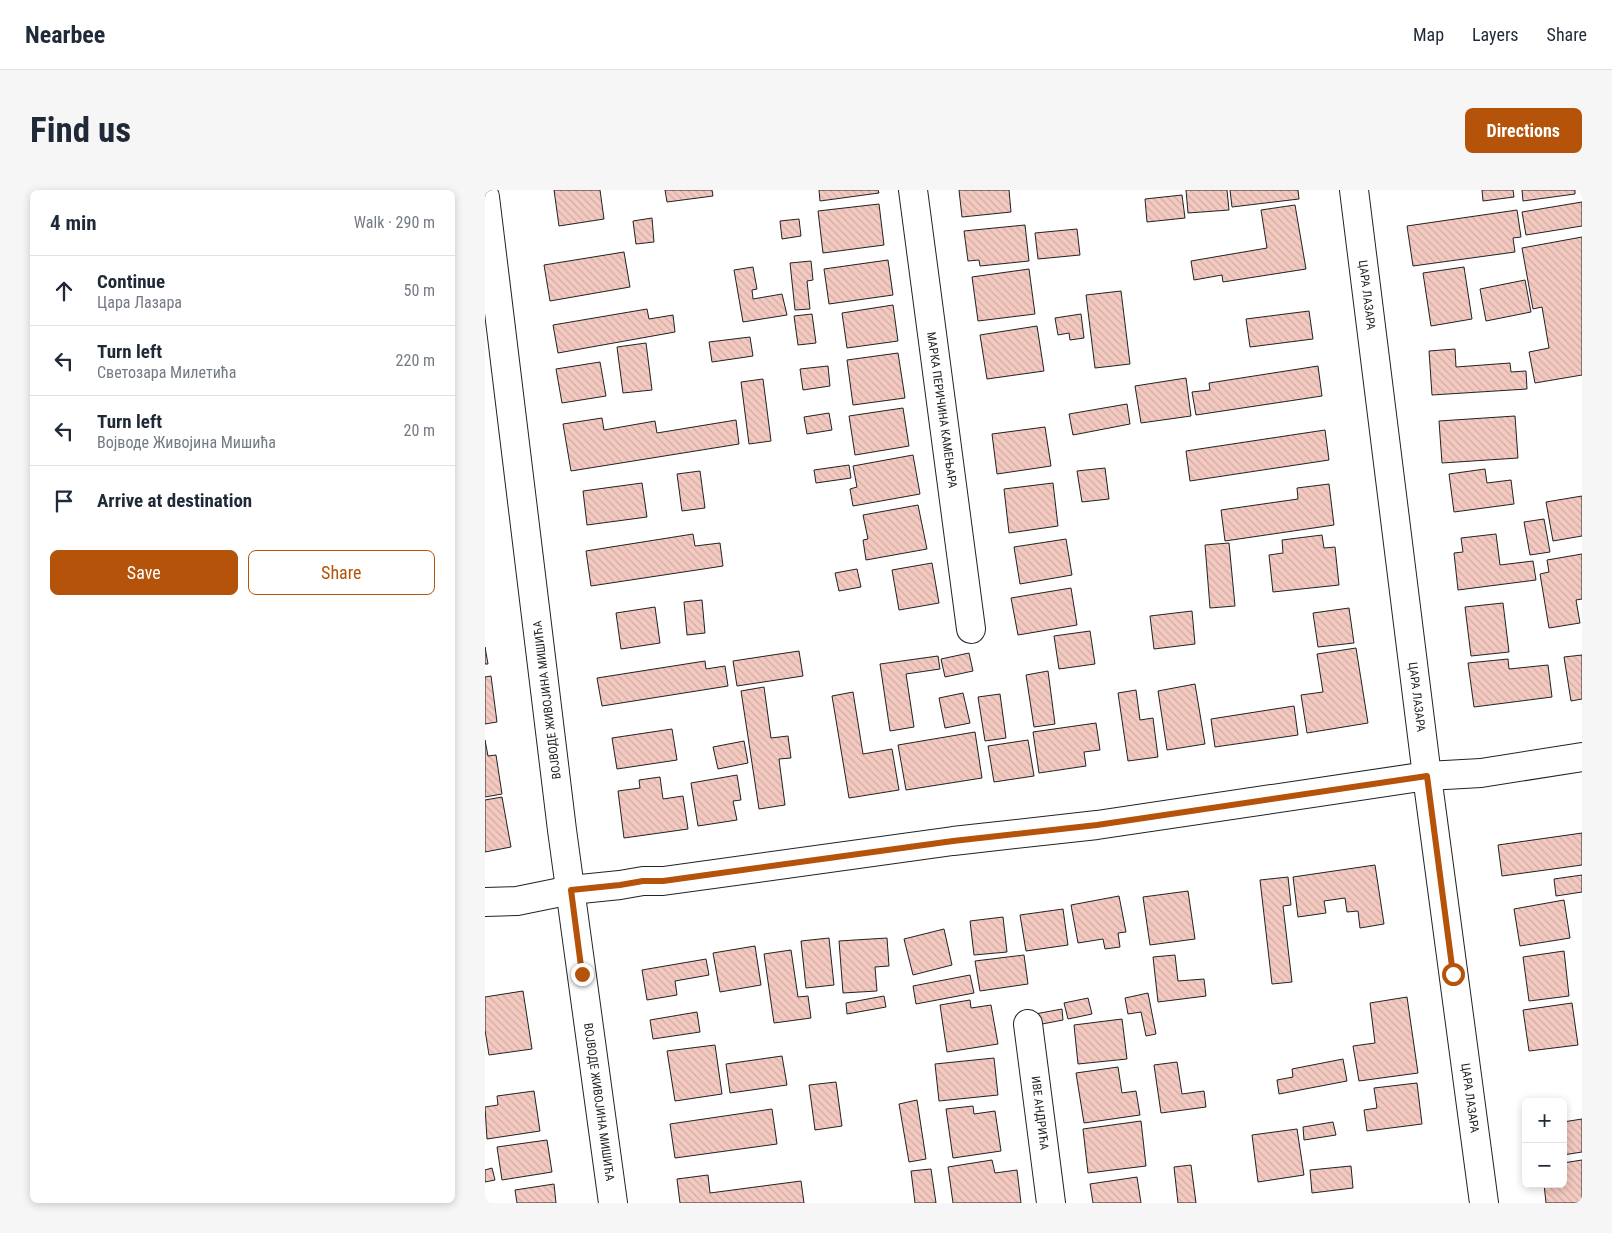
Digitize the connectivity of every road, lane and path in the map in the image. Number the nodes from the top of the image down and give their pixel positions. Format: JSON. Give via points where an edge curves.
{"nodes":[{"id":1,"x":913,"y":190,"type":"edge"},
{"id":2,"x":1353,"y":190,"type":"edge"},
{"id":3,"x":485,"y":197,"type":"edge"},
{"id":4,"x":971,"y":629,"type":"dead end"},
{"id":5,"x":1582,"y":757,"type":"edge"},
{"id":6,"x":1427,"y":776,"type":"junction"},
{"id":7,"x":571,"y":890,"type":"junction"},
{"id":8,"x":485,"y":902,"type":"edge"},
{"id":9,"x":1028,"y":1024,"type":"dead end"},
{"id":10,"x":613,"y":1203,"type":"edge"},
{"id":11,"x":1051,"y":1203,"type":"edge"},
{"id":12,"x":1484,"y":1203,"type":"edge"}],
"edges":[{"from":1,"to":4,"type":"street","name":"МАРКА ПЕРИЧИНА КАМЕЊАРА"},
{"from":2,"to":6,"type":"street","name":"ЦАРА ЛАЗАРА"},
{"from":3,"to":7,"type":"street","name":"ВОЈВОДЕ ЖИВОЈИНА МИШИЋА"},
{"from":5,"to":6,"type":"street","via":[[1481,773]]},
{"from":6,"to":7,"type":"street","via":[[1097,825]]},
{"from":6,"to":12,"type":"street","name":"ЦАРА ЛАЗАРА"},
{"from":7,"to":8,"type":"street"},
{"from":7,"to":10,"type":"street","name":"ВОЈВОДЕ ЖИВОЈИНА МИШИЋА"},
{"from":9,"to":11,"type":"street","name":"ИВЕ АНДРИЋА"}]}
